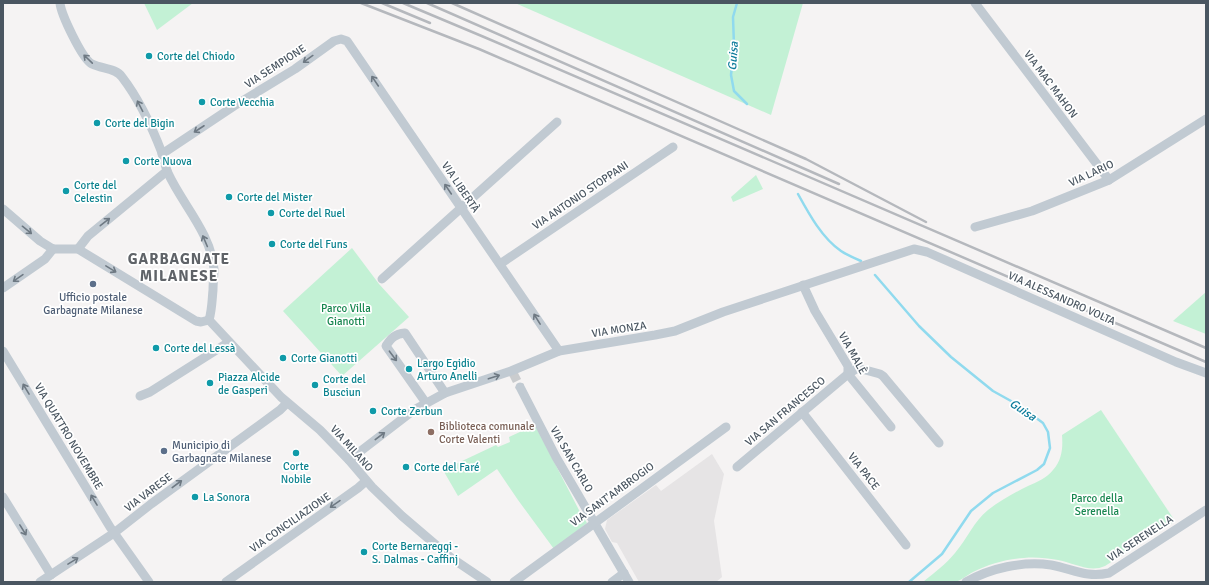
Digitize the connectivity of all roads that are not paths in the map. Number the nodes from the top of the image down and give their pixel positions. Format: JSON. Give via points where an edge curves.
{"nodes":[{"id":1,"x":60,"y":3,"type":"edge"},
{"id":2,"x":975,"y":3,"type":"edge"},
{"id":3,"x":341,"y":39,"type":"joint"},
{"id":4,"x":1206,"y":119,"type":"edge"},
{"id":5,"x":557,"y":122,"type":"dead end"},
{"id":6,"x":673,"y":147,"type":"dead end"},
{"id":7,"x":162,"y":154,"type":"junction"},
{"id":8,"x":167,"y":171,"type":"junction"},
{"id":9,"x":1109,"y":180,"type":"junction"},
{"id":10,"x":461,"y":208,"type":"junction"},
{"id":11,"x":3,"y":209,"type":"edge"},
{"id":12,"x":975,"y":227,"type":"dead end"},
{"id":13,"x":78,"y":249,"type":"junction"},
{"id":14,"x":53,"y":250,"type":"junction"},
{"id":15,"x":908,"y":250,"type":"joint"},
{"id":16,"x":500,"y":264,"type":"junction"},
{"id":17,"x":382,"y":279,"type":"dead end"},
{"id":18,"x":803,"y":285,"type":"junction"},
{"id":19,"x":3,"y":288,"type":"edge"},
{"id":20,"x":209,"y":320,"type":"junction"},
{"id":21,"x":229,"y":342,"type":"junction"},
{"id":22,"x":3,"y":351,"type":"edge"},
{"id":23,"x":559,"y":351,"type":"junction"},
{"id":24,"x":1206,"y":373,"type":"edge"},
{"id":25,"x":848,"y":374,"type":"junction"},
{"id":26,"x":520,"y":387,"type":"tunnel mouth"},
{"id":27,"x":445,"y":394,"type":"junction"},
{"id":28,"x":140,"y":396,"type":"dead end"},
{"id":29,"x":426,"y":402,"type":"junction"},
{"id":30,"x":287,"y":403,"type":"junction"},
{"id":31,"x":802,"y":412,"type":"junction"},
{"id":32,"x":726,"y":427,"type":"dead end"},
{"id":33,"x":892,"y":428,"type":"dead end"},
{"id":34,"x":939,"y":443,"type":"dead end"},
{"id":35,"x":349,"y":460,"type":"junction"},
{"id":36,"x":737,"y":467,"type":"dead end"},
{"id":37,"x":366,"y":481,"type":"junction"},
{"id":38,"x":3,"y":497,"type":"edge"},
{"id":39,"x":1206,"y":510,"type":"edge"},
{"id":40,"x":595,"y":522,"type":"junction"},
{"id":41,"x":114,"y":533,"type":"junction"},
{"id":42,"x":906,"y":545,"type":"dead end"},
{"id":43,"x":624,"y":573,"type":"junction"},
{"id":44,"x":51,"y":575,"type":"junction"},
{"id":45,"x":40,"y":582,"type":"edge"},
{"id":46,"x":149,"y":582,"type":"edge"},
{"id":47,"x":226,"y":582,"type":"edge"},
{"id":48,"x":487,"y":582,"type":"edge"},
{"id":49,"x":514,"y":582,"type":"edge"},
{"id":50,"x":612,"y":582,"type":"edge"},
{"id":51,"x":629,"y":582,"type":"edge"},
{"id":52,"x":966,"y":582,"type":"edge"}],
"edges":[{"from":7,"to":1,"type":"street","one_way":true,"via":[[122,76],[86,60]]},
{"from":2,"to":9,"type":"street","name":"VIA MAC MAHON"},
{"from":3,"to":7,"type":"street","name":"VIA SEMPIONE","one_way":true,"via":[[334,41],[296,69]]},
{"from":10,"to":3,"type":"street","name":"VIA LIBERTÀ","one_way":true,"via":[[347,41]]},
{"from":4,"to":9,"type":"street","name":"VIA LARIO"},
{"from":5,"to":10,"type":"street"},
{"from":6,"to":16,"type":"street","name":"VIA ANTONIO STOPPANI"},
{"from":7,"to":8,"type":"street"},
{"from":13,"to":8,"type":"street","one_way":true,"via":[[88,236]]},
{"from":20,"to":8,"type":"street","one_way":true,"via":[[214,269],[211,253]]},
{"from":9,"to":12,"type":"street","name":"VIA LARIO","via":[[1032,211]]},
{"from":10,"to":16,"type":"street","name":"VIA LIBERTÀ"},
{"from":10,"to":17,"type":"street"},
{"from":11,"to":14,"type":"street","one_way":true},
{"from":13,"to":14,"type":"street"},
{"from":13,"to":20,"type":"street","one_way":true,"via":[[196,321]]},
{"from":14,"to":19,"type":"street","one_way":true,"via":[[45,259]]},
{"from":15,"to":18,"type":"street","name":"VIA MONZA"},
{"from":15,"to":24,"type":"street","name":"VIA ALESSANDRO VOLTA","via":[[927,252]]},
{"from":23,"to":16,"type":"street","name":"VIA LIBERTÀ","one_way":true},
{"from":18,"to":23,"type":"street","name":"VIA MONZA","via":[[675,331]]},
{"from":18,"to":25,"type":"street","name":"VIA MALÈ","via":[[815,311],[848,366]]},
{"from":20,"to":21,"type":"street","name":"VIA MILANO"},
{"from":21,"to":28,"type":"street"},
{"from":21,"to":30,"type":"street","name":"VIA MILANO"},
{"from":41,"to":22,"type":"street","name":"VIA QUATTRO NOVEMBRE","one_way":true},
{"from":27,"to":23,"type":"street","name":"VIA MONZA","one_way":true,"via":[[512,372]]},
{"from":25,"to":31,"type":"street","name":"VIA SAN FRANCESCO"},
{"from":25,"to":33,"type":"street","name":"VIA MALÈ"},
{"from":25,"to":34,"type":"street","via":[[858,368],[880,374]]},
{"from":26,"to":40,"type":"street","name":"VIA SAN CARLO","via":[[556,457]]},
{"from":27,"to":29,"type":"street","name":"VIA MONZA"},
{"from":27,"to":29,"type":"street","one_way":true,"via":[[405,333],[398,334],[390,339],[386,346]]},
{"from":35,"to":29,"type":"street","name":"VIA MONZA","one_way":true},
{"from":30,"to":35,"type":"street","name":"VIA MILANO","via":[[320,430]]},
{"from":41,"to":30,"type":"street","name":"VIA VARESE","one_way":true},
{"from":31,"to":36,"type":"street","name":"VIA SAN FRANCESCO"},
{"from":31,"to":42,"type":"street","name":"VIA PACE"},
{"from":32,"to":40,"type":"street","name":"VIA SANT'AMBROGIO"},
{"from":35,"to":37,"type":"street","name":"VIA MILANO"},
{"from":37,"to":47,"type":"street","name":"VIA CONCILIAZIONE","one_way":true},
{"from":37,"to":48,"type":"street","name":"VIA MILANO","via":[[450,557]]},
{"from":38,"to":44,"type":"street","one_way":true},
{"from":39,"to":52,"type":"street","name":"VIA SERENELLA","via":[[1109,573],[1087,574],[1050,565],[1013,566],[976,576]]},
{"from":40,"to":43,"type":"street","name":"VIA SAN CARLO"},
{"from":40,"to":49,"type":"street","name":"VIA SANT'AMBROGIO"},
{"from":44,"to":41,"type":"street","name":"VIA VARESE","one_way":true},
{"from":41,"to":46,"type":"street","name":"VIA QUATTRO NOVEMBRE"},
{"from":43,"to":50,"type":"street"},
{"from":43,"to":51,"type":"street","name":"VIA SAN CARLO"},
{"from":44,"to":45,"type":"street","name":"VIA VARESE"}]}
